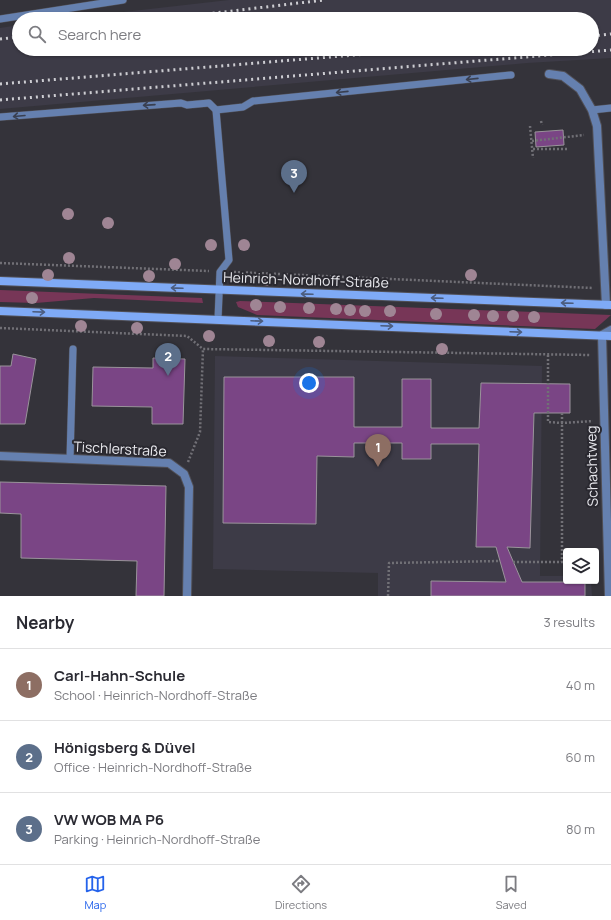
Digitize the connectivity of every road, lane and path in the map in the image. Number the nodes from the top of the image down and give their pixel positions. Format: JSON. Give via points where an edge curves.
{"nodes":[{"id":1,"x":123,"y":0,"type":"edge"},
{"id":2,"x":45,"y":12,"type":"edge"},
{"id":3,"x":12,"y":17,"type":"edge"},
{"id":4,"x":0,"y":19,"type":"edge"},
{"id":5,"x":549,"y":74,"type":"dead end"},
{"id":6,"x":511,"y":75,"type":"dead end"},
{"id":7,"x":611,"y":108,"type":"edge"},
{"id":8,"x":216,"y":110,"type":"junction"},
{"id":9,"x":592,"y":110,"type":"junction"},
{"id":10,"x":0,"y":117,"type":"edge"},
{"id":11,"x":541,"y":121,"type":"dead end"},
{"id":12,"x":542,"y":125,"type":"dead end"},
{"id":13,"x":530,"y":126,"type":"dead end"},
{"id":14,"x":584,"y":135,"type":"dead end"},
{"id":15,"x":532,"y":141,"type":"junction"},
{"id":16,"x":533,"y":149,"type":"junction"},
{"id":17,"x":567,"y":149,"type":"dead end"},
{"id":18,"x":533,"y":158,"type":"dead end"},
{"id":19,"x":0,"y":264,"type":"edge"},
{"id":20,"x":220,"y":272,"type":"junction"},
{"id":21,"x":0,"y":281,"type":"edge"},
{"id":22,"x":606,"y":288,"type":"junction"},
{"id":23,"x":218,"y":290,"type":"junction"},
{"id":24,"x":609,"y":305,"type":"edge"},
{"id":25,"x":0,"y":311,"type":"edge"},
{"id":26,"x":218,"y":319,"type":"junction"},
{"id":27,"x":0,"y":328,"type":"edge"},
{"id":28,"x":611,"y":330,"type":"edge"},
{"id":29,"x":602,"y":335,"type":"junction"},
{"id":30,"x":611,"y":336,"type":"edge"},
{"id":31,"x":73,"y":349,"type":"dead end"},
{"id":32,"x":203,"y":349,"type":"junction"},
{"id":33,"x":548,"y":355,"type":"junction"},
{"id":34,"x":603,"y":355,"type":"junction"},
{"id":35,"x":562,"y":413,"type":"dead end"},
{"id":36,"x":604,"y":420,"type":"junction"},
{"id":37,"x":562,"y":423,"type":"junction"},
{"id":38,"x":0,"y":456,"type":"edge"},
{"id":39,"x":70,"y":459,"type":"junction"},
{"id":40,"x":184,"y":474,"type":"junction"},
{"id":41,"x":500,"y":561,"type":"dead end"},
{"id":42,"x":513,"y":562,"type":"dead end"},
{"id":43,"x":562,"y":562,"type":"joint"},
{"id":44,"x":610,"y":581,"type":"edge"},
{"id":45,"x":187,"y":596,"type":"edge"},
{"id":46,"x":388,"y":596,"type":"edge"},
{"id":47,"x":609,"y":596,"type":"edge"}],
"edges":[{"from":1,"to":2,"type":"lane"},
{"from":3,"to":4,"type":"lane"},
{"from":5,"to":9,"type":"street","via":[[563,76],[580,89]]},
{"from":6,"to":8,"type":"lane","one_way":true,"via":[[253,101],[243,107]]},
{"from":7,"to":9,"type":"lane"},
{"from":8,"to":10,"type":"lane","one_way":true,"via":[[209,103],[181,103]]},
{"from":8,"to":20,"type":"lane","via":[[229,260]]},
{"from":9,"to":22,"type":"street","via":[[597,133]]},
{"from":11,"to":12,"type":"path"},
{"from":13,"to":15,"type":"path"},
{"from":14,"to":15,"type":"path"},
{"from":15,"to":16,"type":"path"},
{"from":16,"to":17,"type":"path"},
{"from":16,"to":18,"type":"path"},
{"from":19,"to":20,"type":"path"},
{"from":20,"to":22,"type":"path"},
{"from":20,"to":23,"type":"lane"},
{"from":23,"to":21,"type":"main road","name":"Heinrich-Nordhoff-Straße","one_way":true},
{"from":22,"to":24,"type":"street"},
{"from":24,"to":23,"type":"main road","name":"Heinrich-Nordhoff-Straße","one_way":true},
{"from":23,"to":26,"type":"lane"},
{"from":25,"to":26,"type":"main road","one_way":true},
{"from":26,"to":29,"type":"main road","one_way":true},
{"from":27,"to":32,"type":"path","via":[[187,336]]},
{"from":28,"to":29,"type":"street"},
{"from":29,"to":30,"type":"main road"},
{"from":29,"to":34,"type":"street","name":"Schachtweg"},
{"from":31,"to":39,"type":"lane"},
{"from":32,"to":33,"type":"path"},
{"from":32,"to":40,"type":"path","via":[[200,432]]},
{"from":33,"to":34,"type":"path"},
{"from":33,"to":37,"type":"path","via":[[548,422]]},
{"from":34,"to":36,"type":"street","name":"Schachtweg"},
{"from":35,"to":37,"type":"path"},
{"from":36,"to":37,"type":"path"},
{"from":36,"to":44,"type":"street","name":"Schachtweg"},
{"from":37,"to":43,"type":"path"},
{"from":38,"to":39,"type":"street","name":"Tischlerstraße"},
{"from":39,"to":40,"type":"street","name":"Tischlerstraße","via":[[169,463]]},
{"from":40,"to":45,"type":"street","via":[[189,487]]},
{"from":41,"to":46,"type":"path","via":[[389,563]]},
{"from":42,"to":43,"type":"path"},
{"from":44,"to":47,"type":"street","name":"Schachtweg"}]}
